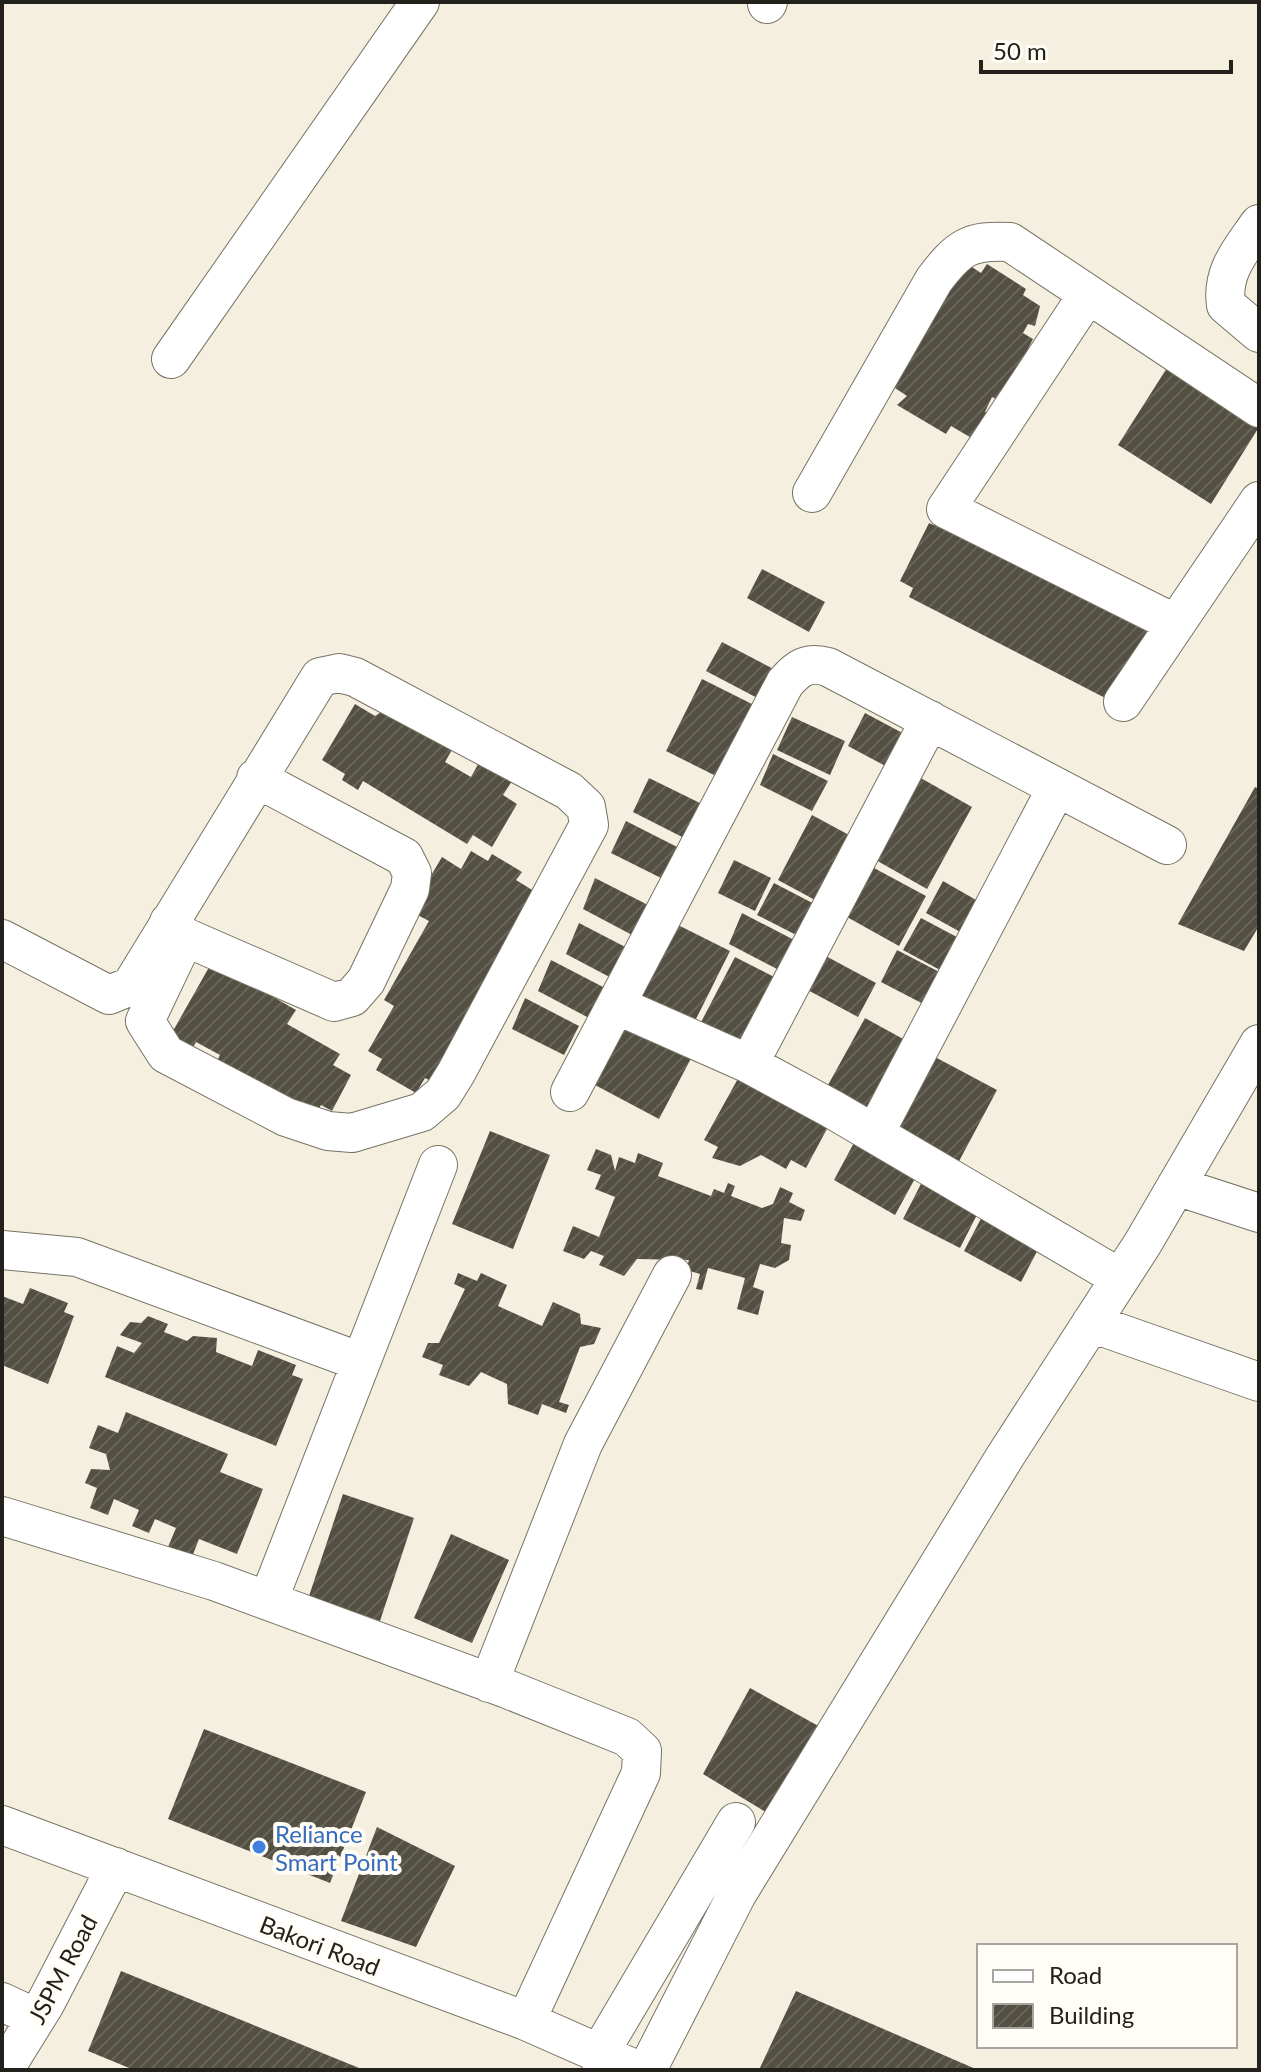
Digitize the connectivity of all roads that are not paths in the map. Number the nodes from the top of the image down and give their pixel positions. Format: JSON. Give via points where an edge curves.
{"nodes":[{"id":1,"x":420,"y":2,"type":"edge"},
{"id":2,"x":1259,"y":224,"type":"edge"},
{"id":3,"x":1088,"y":294,"type":"junction"},
{"id":4,"x":1259,"y":333,"type":"edge"},
{"id":5,"x":171,"y":359,"type":"dead end"},
{"id":6,"x":1259,"y":408,"type":"edge"},
{"id":7,"x":812,"y":493,"type":"dead end"},
{"id":8,"x":1259,"y":501,"type":"edge"},
{"id":9,"x":1176,"y":624,"type":"junction"},
{"id":10,"x":1123,"y":702,"type":"dead end"},
{"id":11,"x":930,"y":720,"type":"junction"},
{"id":12,"x":256,"y":778,"type":"junction"},
{"id":13,"x":1057,"y":787,"type":"junction"},
{"id":14,"x":1167,"y":845,"type":"dead end"},
{"id":15,"x":177,"y":930,"type":"junction"},
{"id":16,"x":2,"y":939,"type":"edge"},
{"id":17,"x":616,"y":1005,"type":"junction"},
{"id":18,"x":1259,"y":1044,"type":"edge"},
{"id":19,"x":749,"y":1064,"type":"junction"},
{"id":20,"x":570,"y":1092,"type":"dead end"},
{"id":21,"x":875,"y":1133,"type":"junction"},
{"id":22,"x":438,"y":1165,"type":"dead end"},
{"id":23,"x":1176,"y":1186,"type":"junction"},
{"id":24,"x":1259,"y":1213,"type":"edge"},
{"id":25,"x":2,"y":1250,"type":"edge"},
{"id":26,"x":672,"y":1275,"type":"dead end"},
{"id":27,"x":1120,"y":1278,"type":"junction"},
{"id":28,"x":1091,"y":1323,"type":"junction"},
{"id":29,"x":361,"y":1362,"type":"junction"},
{"id":30,"x":1259,"y":1382,"type":"edge"},
{"id":31,"x":2,"y":1516,"type":"edge"},
{"id":32,"x":268,"y":1601,"type":"junction"},
{"id":33,"x":489,"y":1683,"type":"junction"},
{"id":34,"x":736,"y":1822,"type":"dead end"},
{"id":35,"x":2,"y":1825,"type":"edge"},
{"id":36,"x":116,"y":1867,"type":"junction"},
{"id":37,"x":2,"y":2002,"type":"edge"},
{"id":38,"x":36,"y":2018,"type":"junction"},
{"id":39,"x":526,"y":2021,"type":"junction"},
{"id":40,"x":601,"y":2062,"type":"edge"},
{"id":41,"x":4,"y":2070,"type":"edge"},
{"id":42,"x":637,"y":2070,"type":"edge"},
{"id":43,"x":647,"y":2070,"type":"edge"}],
"edges":[{"from":1,"to":5,"type":"street"},
{"from":2,"to":4,"type":"street","via":[[1229,268],[1224,288],[1226,305]]},
{"from":3,"to":6,"type":"street"},
{"from":3,"to":7,"type":"street","via":[[1010,242],[979,240],[954,254]]},
{"from":3,"to":9,"type":"street","via":[[946,509]]},
{"from":8,"to":9,"type":"street"},
{"from":9,"to":10,"type":"street"},
{"from":11,"to":13,"type":"street"},
{"from":11,"to":17,"type":"street","via":[[828,667],[814,663],[798,669],[785,683]]},
{"from":11,"to":19,"type":"street"},
{"from":12,"to":15,"type":"street"},
{"from":12,"to":15,"type":"street","via":[[404,857],[412,873],[410,889],[366,981],[352,997],[334,1002]]},
{"from":12,"to":15,"type":"street","via":[[320,677],[339,673],[569,791],[586,807],[589,825],[443,1094],[422,1112],[352,1133],[286,1117],[166,1054],[145,1021]]},
{"from":13,"to":14,"type":"street"},
{"from":13,"to":21,"type":"street"},
{"from":15,"to":16,"type":"street","via":[[131,986],[109,995]]},
{"from":17,"to":19,"type":"street"},
{"from":17,"to":20,"type":"street"},
{"from":18,"to":23,"type":"street"},
{"from":19,"to":21,"type":"street"},
{"from":21,"to":27,"type":"street"},
{"from":22,"to":29,"type":"street"},
{"from":23,"to":24,"type":"street"},
{"from":23,"to":27,"type":"street"},
{"from":25,"to":29,"type":"street","via":[[77,1257]]},
{"from":26,"to":33,"type":"street","via":[[583,1444]]},
{"from":27,"to":28,"type":"street"},
{"from":28,"to":30,"type":"street"},
{"from":28,"to":43,"type":"street","via":[[737,1894]]},
{"from":29,"to":32,"type":"street"},
{"from":31,"to":32,"type":"street"},
{"from":32,"to":33,"type":"street"},
{"from":33,"to":39,"type":"street","via":[[627,1737],[642,1751],[641,1773]]},
{"from":34,"to":40,"type":"street"},
{"from":35,"to":36,"type":"street","name":"Bakori Road"},
{"from":36,"to":38,"type":"street","name":"JSPM Road"},
{"from":36,"to":39,"type":"street","name":"Bakori Road"},
{"from":37,"to":38,"type":"street"},
{"from":38,"to":41,"type":"street","name":"JSPM Road"},
{"from":39,"to":40,"type":"street","name":"Bakori Road"},
{"from":40,"to":42,"type":"street","name":"Bakori Road"}]}
